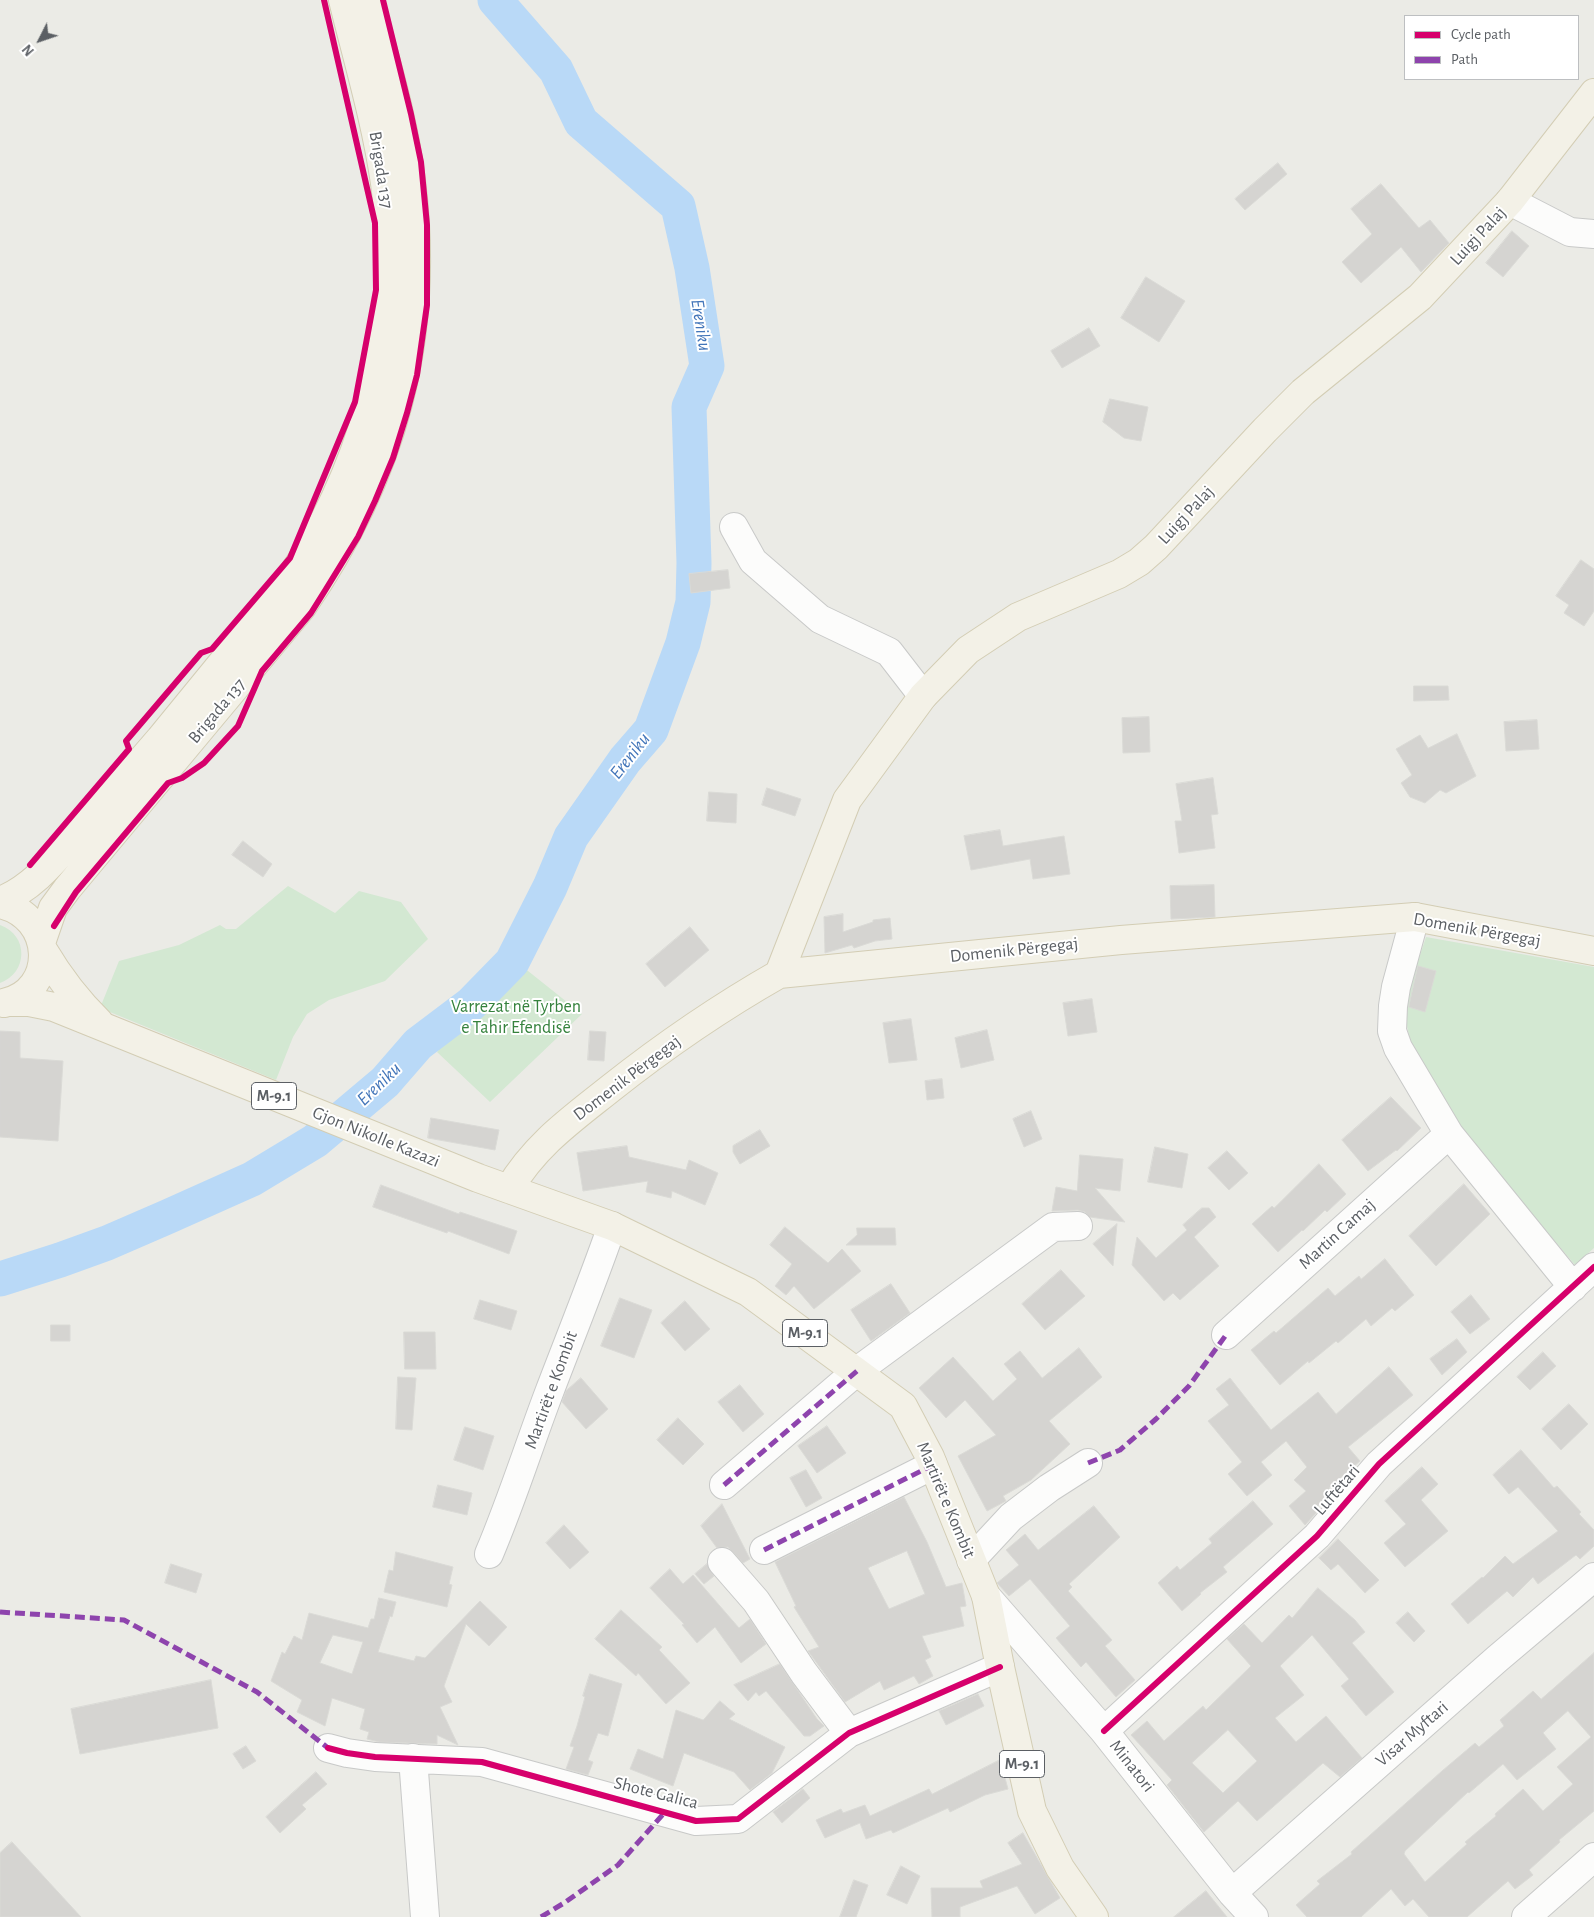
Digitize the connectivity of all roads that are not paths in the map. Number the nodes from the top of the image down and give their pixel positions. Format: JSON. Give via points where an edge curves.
{"nodes":[{"id":1,"x":342,"y":0,"type":"edge"},
{"id":2,"x":369,"y":0,"type":"edge"},
{"id":3,"x":1594,"y":93,"type":"edge"},
{"id":4,"x":1510,"y":201,"type":"junction"},
{"id":5,"x":1594,"y":234,"type":"edge"},
{"id":6,"x":734,"y":527,"type":"dead end"},
{"id":7,"x":922,"y":696,"type":"junction"},
{"id":8,"x":0,"y":903,"type":"edge"},
{"id":9,"x":1415,"y":917,"type":"junction"},
{"id":10,"x":42,"y":945,"type":"junction"},
{"id":11,"x":1594,"y":951,"type":"edge"},
{"id":12,"x":779,"y":974,"type":"junction"},
{"id":13,"x":3,"y":1003,"type":"edge"},
{"id":14,"x":107,"y":1029,"type":"junction"},
{"id":15,"x":1449,"y":1134,"type":"junction"},
{"id":16,"x":509,"y":1189,"type":"junction"},
{"id":17,"x":612,"y":1226,"type":"junction"},
{"id":18,"x":1078,"y":1226,"type":"dead end"},
{"id":19,"x":1594,"y":1267,"type":"edge"},
{"id":20,"x":1573,"y":1287,"type":"junction"},
{"id":21,"x":1226,"y":1335,"type":"dead end"},
{"id":22,"x":857,"y":1371,"type":"junction"},
{"id":23,"x":1088,"y":1463,"type":"dead end"},
{"id":24,"x":934,"y":1465,"type":"junction"},
{"id":25,"x":724,"y":1485,"type":"dead end"},
{"id":26,"x":764,"y":1550,"type":"dead end"},
{"id":27,"x":489,"y":1554,"type":"dead end"},
{"id":28,"x":971,"y":1560,"type":"junction"},
{"id":29,"x":722,"y":1562,"type":"dead end"},
{"id":30,"x":1594,"y":1577,"type":"edge"},
{"id":31,"x":986,"y":1596,"type":"junction"},
{"id":32,"x":1000,"y":1666,"type":"junction"},
{"id":33,"x":1104,"y":1731,"type":"junction"},
{"id":34,"x":849,"y":1733,"type":"junction"},
{"id":35,"x":328,"y":1748,"type":"dead end"},
{"id":36,"x":414,"y":1758,"type":"junction"},
{"id":37,"x":1594,"y":1857,"type":"edge"},
{"id":38,"x":1232,"y":1893,"type":"junction"},
{"id":39,"x":1092,"y":1916,"type":"edge"},
{"id":40,"x":425,"y":1917,"type":"edge"},
{"id":41,"x":1254,"y":1917,"type":"edge"},
{"id":42,"x":1526,"y":1917,"type":"edge"}],
"edges":[{"from":1,"to":8,"type":"main road","name":"Brigada 137","number":"M-9.1","via":[[380,152],[389,248],[382,348],[356,448],[315,537],[270,605],[132,772],[44,870],[26,887]]},
{"from":2,"to":10,"type":"main road","name":"Brigada 137","number":"M-9.1","via":[[406,146],[416,248],[409,352],[382,456],[355,520],[302,607],[67,889],[53,908]]},
{"from":3,"to":4,"type":"main road","name":"Luigj Palaj"},
{"from":4,"to":5,"type":"street","name":"Luigj Palaj","via":[[1570,232]]},
{"from":4,"to":7,"type":"main road","name":"Luigj Palaj","via":[[1420,297],[1303,392],[1139,562],[1119,574],[1018,617],[968,650]]},
{"from":6,"to":7,"type":"street","via":[[753,561],[820,619],[889,652]]},
{"from":7,"to":12,"type":"main road","name":"Luigj Palaj","via":[[847,800]]},
{"from":8,"to":10,"type":"main road","name":"Brigada 137","number":"M-9.1","via":[[24,914],[35,926]]},
{"from":9,"to":11,"type":"main road","name":"Domenik Përgegaj"},
{"from":9,"to":12,"type":"main road","name":"Domenik Përgegaj","via":[[1121,940]]},
{"from":9,"to":15,"type":"street","via":[[1396,987],[1392,1031],[1398,1048]]},
{"from":10,"to":13,"type":"main road","name":"Brigada 137","number":"M-9.1","via":[[42,967],[34,983],[22,995]]},
{"from":10,"to":14,"type":"main road","number":"M-9.1","via":[[67,988]]},
{"from":12,"to":16,"type":"main road","name":"Domenik Përgegaj","via":[[656,1054],[554,1133],[529,1159]]},
{"from":13,"to":14,"type":"main road","number":"M-9.1","via":[[41,1003]]},
{"from":14,"to":16,"type":"main road","name":"Gjon Nikolle Kazazi","number":"M-9.1"},
{"from":15,"to":20,"type":"street"},
{"from":15,"to":21,"type":"street","name":"Martin Camaj"},
{"from":16,"to":17,"type":"main road","name":"Martirët e Kombit","number":"M-9.1"},
{"from":17,"to":22,"type":"main road","name":"Martirët e Kombit","number":"M-9.1","via":[[748,1292]]},
{"from":17,"to":27,"type":"street","name":"Martirët e Kombit"},
{"from":18,"to":22,"type":"street","via":[[1053,1227]]},
{"from":19,"to":20,"type":"street","name":"Luftëtari"},
{"from":20,"to":33,"type":"street","name":"Luftëtari","via":[[1379,1464],[1317,1536]]},
{"from":22,"to":24,"type":"main road","name":"Martirët e Kombit","number":"M-9.1","via":[[903,1406]]},
{"from":22,"to":25,"type":"street"},
{"from":23,"to":28,"type":"street","via":[[1011,1517]]},
{"from":24,"to":26,"type":"street"},
{"from":24,"to":28,"type":"main road","name":"Martirët e Kombit","number":"M-9.1"},
{"from":28,"to":31,"type":"main road","name":"Martirët e Kombit","number":"M-9.1"},
{"from":29,"to":34,"type":"street","via":[[756,1601]]},
{"from":30,"to":38,"type":"street","name":"Visar Myftari"},
{"from":31,"to":32,"type":"main road","name":"Martirët e Kombit","number":"M-9.1"},
{"from":31,"to":33,"type":"street","name":"Minatori"},
{"from":32,"to":34,"type":"street","name":"Shote Galica"},
{"from":32,"to":39,"type":"main road","name":"Martirët e Kombit","number":"M-9.1","via":[[1032,1811],[1060,1868]]},
{"from":33,"to":38,"type":"street","name":"Minatori"},
{"from":34,"to":36,"type":"street","name":"Shote Galica","via":[[738,1818],[696,1821],[482,1762]]},
{"from":35,"to":36,"type":"street","name":"Shote Galica","via":[[375,1757]]},
{"from":36,"to":40,"type":"street"},
{"from":37,"to":42,"type":"street"},
{"from":38,"to":41,"type":"street","name":"Minatori"}]}
